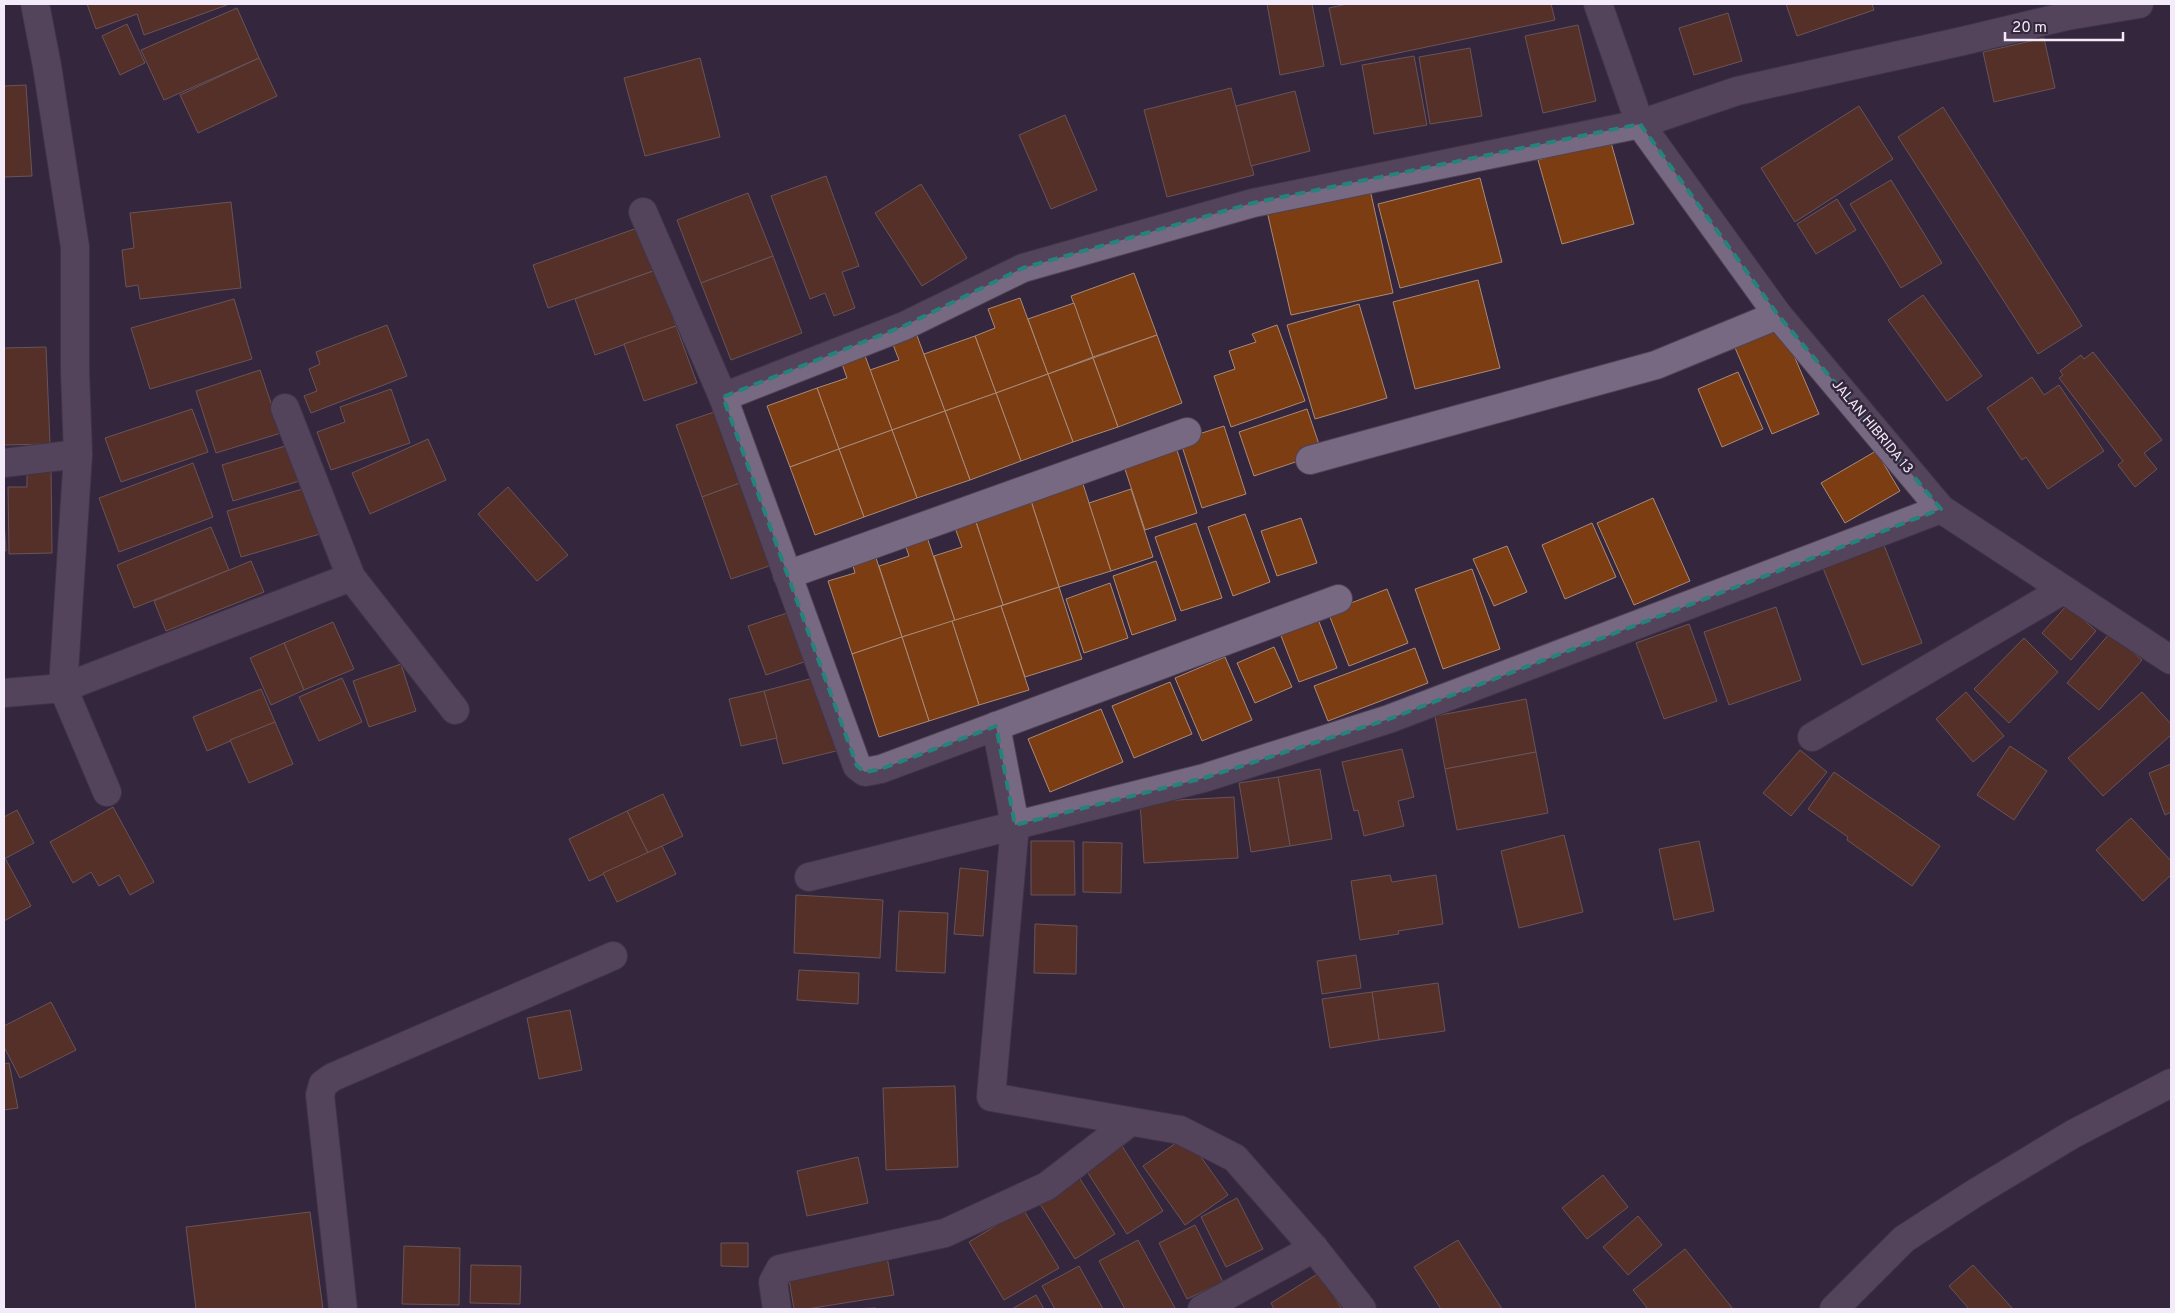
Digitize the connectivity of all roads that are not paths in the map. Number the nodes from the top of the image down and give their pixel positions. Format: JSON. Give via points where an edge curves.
{"nodes":[{"id":1,"x":35,"y":4,"type":"edge"},
{"id":2,"x":1598,"y":4,"type":"edge"},
{"id":3,"x":2139,"y":4,"type":"edge"},
{"id":4,"x":1640,"y":124,"type":"junction"},
{"id":5,"x":643,"y":212,"type":"dead end"},
{"id":6,"x":1778,"y":315,"type":"junction"},
{"id":7,"x":723,"y":397,"type":"junction"},
{"id":8,"x":285,"y":408,"type":"dead end"},
{"id":9,"x":1187,"y":432,"type":"dead end"},
{"id":10,"x":78,"y":454,"type":"junction"},
{"id":11,"x":1310,"y":460,"type":"dead end"},
{"id":12,"x":4,"y":463,"type":"edge"},
{"id":13,"x":1941,"y":510,"type":"junction"},
{"id":14,"x":787,"y":575,"type":"junction"},
{"id":15,"x":351,"y":577,"type":"junction"},
{"id":16,"x":2062,"y":590,"type":"junction"},
{"id":17,"x":1338,"y":599,"type":"dead end"},
{"id":18,"x":2171,"y":660,"type":"edge"},
{"id":19,"x":63,"y":688,"type":"junction"},
{"id":20,"x":4,"y":693,"type":"edge"},
{"id":21,"x":455,"y":710,"type":"dead end"},
{"id":22,"x":996,"y":726,"type":"junction"},
{"id":23,"x":1812,"y":737,"type":"dead end"},
{"id":24,"x":107,"y":792,"type":"dead end"},
{"id":25,"x":1015,"y":825,"type":"junction"},
{"id":26,"x":809,"y":877,"type":"dead end"},
{"id":27,"x":613,"y":956,"type":"dead end"},
{"id":28,"x":2171,"y":1083,"type":"edge"},
{"id":29,"x":1130,"y":1122,"type":"junction"},
{"id":30,"x":1314,"y":1248,"type":"junction"},
{"id":31,"x":343,"y":1309,"type":"edge"},
{"id":32,"x":777,"y":1309,"type":"edge"},
{"id":33,"x":1202,"y":1309,"type":"edge"},
{"id":34,"x":1362,"y":1309,"type":"edge"},
{"id":35,"x":1834,"y":1309,"type":"edge"}],
"edges":[{"from":1,"to":10,"type":"street","via":[[75,247]]},
{"from":2,"to":4,"type":"street","name":"JALAN HIBRIDA 13"},
{"from":3,"to":4,"type":"street","via":[[2066,16],[1737,91]]},
{"from":4,"to":6,"type":"street","name":"JALAN HIBRIDA 13"},
{"from":4,"to":7,"type":"street","via":[[1253,203],[1023,268],[904,326]]},
{"from":5,"to":7,"type":"street"},
{"from":6,"to":11,"type":"street","via":[[1656,365]]},
{"from":6,"to":13,"type":"street","name":"JALAN HIBRIDA 13"},
{"from":7,"to":14,"type":"street"},
{"from":8,"to":15,"type":"street"},
{"from":9,"to":14,"type":"street"},
{"from":10,"to":12,"type":"street"},
{"from":10,"to":19,"type":"street"},
{"from":13,"to":16,"type":"street","name":"JALAN HIBRIDA 13"},
{"from":13,"to":25,"type":"street","via":[[1389,719],[1204,778]]},
{"from":14,"to":22,"type":"street","via":[[857,766],[865,772]]},
{"from":15,"to":19,"type":"street"},
{"from":15,"to":21,"type":"street"},
{"from":16,"to":18,"type":"street","name":"JALAN HIBRIDA 13"},
{"from":16,"to":23,"type":"street"},
{"from":17,"to":22,"type":"street"},
{"from":19,"to":20,"type":"street"},
{"from":19,"to":24,"type":"street"},
{"from":22,"to":25,"type":"street"},
{"from":25,"to":26,"type":"street"},
{"from":25,"to":29,"type":"street","via":[[991,1097]]},
{"from":27,"to":31,"type":"street","via":[[323,1084],[320,1094]]},
{"from":28,"to":35,"type":"street","via":[[2073,1134],[1904,1239]]},
{"from":29,"to":30,"type":"street","via":[[1180,1130],[1234,1158]]},
{"from":29,"to":32,"type":"street","via":[[1047,1186],[945,1234],[780,1269],[774,1282]]},
{"from":30,"to":33,"type":"street"},
{"from":30,"to":34,"type":"street"}]}
